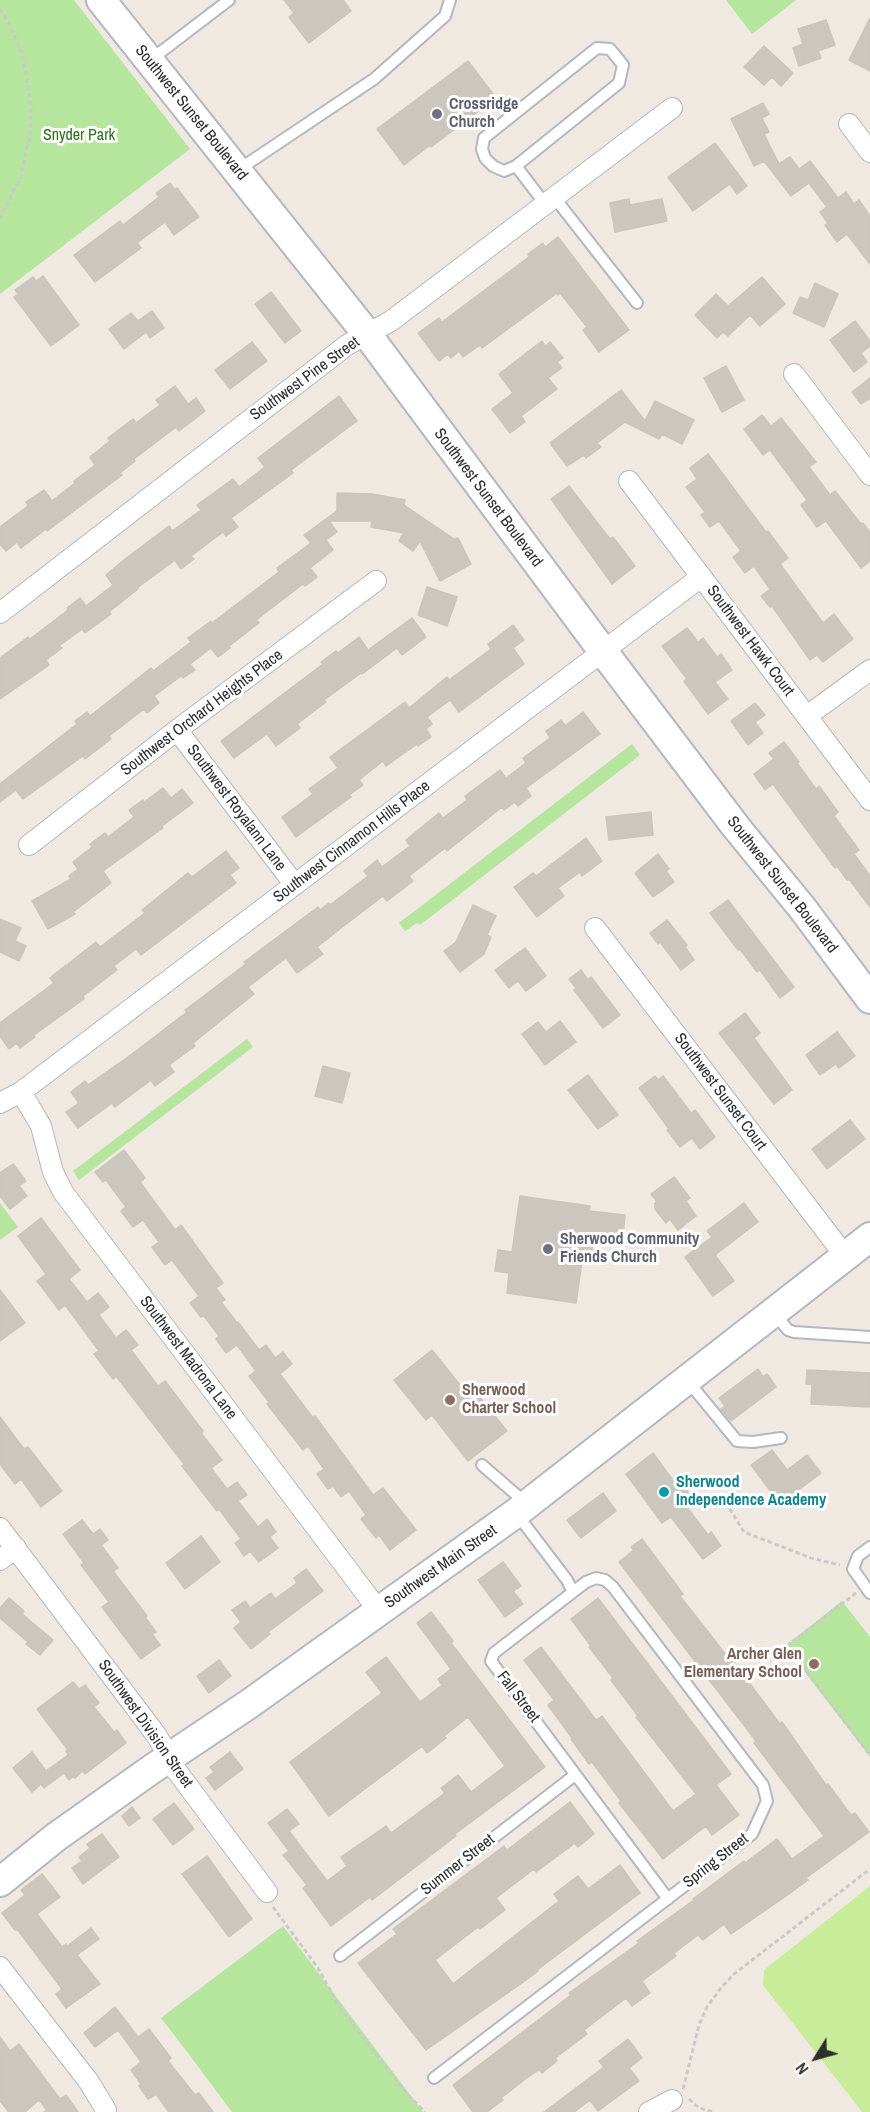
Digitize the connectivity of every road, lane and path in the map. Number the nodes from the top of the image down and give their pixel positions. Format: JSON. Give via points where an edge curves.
{"nodes":[{"id":1,"x":101,"y":0,"type":"edge"},
{"id":2,"x":229,"y":0,"type":"edge"},
{"id":3,"x":450,"y":0,"type":"edge"},
{"id":4,"x":0,"y":9,"type":"edge"},
{"id":5,"x":149,"y":61,"type":"junction"},
{"id":6,"x":672,"y":108,"type":"dead end"},
{"id":7,"x":849,"y":124,"type":"dead end"},
{"id":8,"x":870,"y":152,"type":"edge"},
{"id":9,"x":516,"y":166,"type":"junction"},
{"id":10,"x":237,"y":170,"type":"junction"},
{"id":11,"x":550,"y":200,"type":"junction"},
{"id":12,"x":0,"y":218,"type":"edge"},
{"id":13,"x":637,"y":303,"type":"dead end"},
{"id":14,"x":367,"y":334,"type":"junction"},
{"id":15,"x":794,"y":374,"type":"dead end"},
{"id":16,"x":870,"y":475,"type":"edge"},
{"id":17,"x":629,"y":482,"type":"dead end"},
{"id":18,"x":701,"y":577,"type":"junction"},
{"id":19,"x":376,"y":581,"type":"dead end"},
{"id":20,"x":0,"y":613,"type":"edge"},
{"id":21,"x":602,"y":650,"type":"junction"},
{"id":22,"x":870,"y":670,"type":"edge"},
{"id":23,"x":807,"y":716,"type":"junction"},
{"id":24,"x":177,"y":730,"type":"junction"},
{"id":25,"x":870,"y":800,"type":"edge"},
{"id":26,"x":29,"y":845,"type":"dead end"},
{"id":27,"x":295,"y":885,"type":"junction"},
{"id":28,"x":595,"y":928,"type":"dead end"},
{"id":29,"x":870,"y":999,"type":"edge"},
{"id":30,"x":21,"y":1092,"type":"junction"},
{"id":31,"x":0,"y":1103,"type":"edge"},
{"id":32,"x":870,"y":1237,"type":"edge"},
{"id":33,"x":845,"y":1256,"type":"junction"},
{"id":34,"x":774,"y":1312,"type":"junction"},
{"id":35,"x":870,"y":1337,"type":"edge"},
{"id":36,"x":687,"y":1380,"type":"junction"},
{"id":37,"x":781,"y":1438,"type":"dead end"},
{"id":38,"x":482,"y":1464,"type":"dead end"},
{"id":39,"x":722,"y":1496,"type":"dead end"},
{"id":40,"x":522,"y":1509,"type":"junction"},
{"id":41,"x":0,"y":1528,"type":"edge"},
{"id":42,"x":870,"y":1547,"type":"edge"},
{"id":43,"x":16,"y":1548,"type":"junction"},
{"id":44,"x":0,"y":1560,"type":"edge"},
{"id":45,"x":853,"y":1569,"type":"junction"},
{"id":46,"x":868,"y":1589,"type":"edge"},
{"id":47,"x":573,"y":1592,"type":"junction"},
{"id":48,"x":379,"y":1611,"type":"junction"},
{"id":49,"x":870,"y":1755,"type":"edge"},
{"id":50,"x":169,"y":1757,"type":"junction"},
{"id":51,"x":575,"y":1774,"type":"junction"},
{"id":52,"x":870,"y":1869,"type":"edge"},
{"id":53,"x":0,"y":1882,"type":"edge"},
{"id":54,"x":267,"y":1892,"type":"joint"},
{"id":55,"x":668,"y":1899,"type":"junction"},
{"id":56,"x":340,"y":1956,"type":"dead end"},
{"id":57,"x":0,"y":1967,"type":"edge"},
{"id":58,"x":434,"y":2078,"type":"dead end"},
{"id":59,"x":672,"y":2100,"type":"dead end"},
{"id":60,"x":106,"y":2110,"type":"dead end"},
{"id":61,"x":425,"y":2112,"type":"edge"},
{"id":62,"x":649,"y":2112,"type":"edge"},
{"id":63,"x":713,"y":2112,"type":"edge"}],
"edges":[{"from":1,"to":5,"type":"main road","name":"Southwest Sunset Boulevard"},
{"from":2,"to":5,"type":"lane"},
{"from":3,"to":10,"type":"lane","via":[[445,16],[374,79]]},
{"from":4,"to":12,"type":"path","via":[[22,54],[31,109],[21,176]]},
{"from":5,"to":10,"type":"main road","name":"Southwest Sunset Boulevard"},
{"from":6,"to":11,"type":"street","name":"Southwest Pine Street"},
{"from":7,"to":8,"type":"street"},
{"from":9,"to":9,"type":"lane","via":[[504,171],[493,166],[482,149],[484,138],[597,48],[610,49],[623,64],[619,83]]},
{"from":9,"to":11,"type":"lane"},
{"from":10,"to":14,"type":"main road","name":"Southwest Sunset Boulevard"},
{"from":11,"to":13,"type":"lane"},
{"from":11,"to":14,"type":"street","name":"Southwest Pine Street","via":[[390,321]]},
{"from":14,"to":20,"type":"street","name":"Southwest Pine Street","via":[[347,345]]},
{"from":14,"to":21,"type":"main road","name":"Southwest Sunset Boulevard"},
{"from":15,"to":16,"type":"street"},
{"from":17,"to":18,"type":"street","name":"Southwest Hawk Court"},
{"from":18,"to":21,"type":"street","name":"Southwest Cinnamon Hills Place"},
{"from":18,"to":23,"type":"street","name":"Southwest Hawk Court"},
{"from":19,"to":24,"type":"street","name":"Southwest Orchard Heights Place"},
{"from":21,"to":27,"type":"street","name":"Southwest Cinnamon Hills Place"},
{"from":21,"to":29,"type":"main road","name":"Southwest Sunset Boulevard"},
{"from":22,"to":23,"type":"street"},
{"from":23,"to":25,"type":"street","name":"Southwest Hawk Court"},
{"from":24,"to":26,"type":"street","name":"Southwest Orchard Heights Place"},
{"from":24,"to":27,"type":"street","name":"Southwest Royalann Lane"},
{"from":27,"to":30,"type":"street","name":"Southwest Cinnamon Hills Place"},
{"from":28,"to":33,"type":"street","name":"Southwest Sunset Court"},
{"from":30,"to":31,"type":"street","name":"Southwest Cinnamon Hills Place"},
{"from":30,"to":48,"type":"street","name":"Southwest Madrona Lane","via":[[41,1126],[53,1172],[63,1192]]},
{"from":32,"to":33,"type":"main road","name":"Southwest Main Street"},
{"from":33,"to":34,"type":"main road","name":"Southwest Main Street"},
{"from":34,"to":35,"type":"lane","via":[[794,1332]]},
{"from":34,"to":36,"type":"main road","name":"Southwest Main Street"},
{"from":36,"to":37,"type":"lane","via":[[737,1441]]},
{"from":36,"to":40,"type":"main road","name":"Southwest Main Street"},
{"from":38,"to":40,"type":"lane"},
{"from":39,"to":45,"type":"path","via":[[744,1532]]},
{"from":40,"to":47,"type":"lane"},
{"from":40,"to":48,"type":"main road","name":"Southwest Main Street"},
{"from":41,"to":43,"type":"street","name":"Southwest Division Street"},
{"from":42,"to":45,"type":"lane","via":[[858,1556]]},
{"from":43,"to":44,"type":"street"},
{"from":43,"to":50,"type":"street","name":"Southwest Division Street"},
{"from":45,"to":46,"type":"lane"},
{"from":46,"to":49,"type":"path","via":[[787,1646]]},
{"from":47,"to":51,"type":"lane","name":"Fall Street","via":[[494,1653],[491,1662]]},
{"from":47,"to":55,"type":"lane","name":"Spring Street","via":[[596,1578],[614,1587],[763,1785],[767,1801],[752,1834]]},
{"from":48,"to":50,"type":"main road","name":"Southwest Main Street"},
{"from":50,"to":53,"type":"main road","name":"Southwest Main Street"},
{"from":50,"to":54,"type":"street","name":"Southwest Division Street"},
{"from":51,"to":55,"type":"lane","name":"Fall Street"},
{"from":51,"to":56,"type":"lane","name":"Summer Street"},
{"from":52,"to":63,"type":"path","via":[[734,1974],[707,2007],[683,2089],[699,2108]]},
{"from":54,"to":61,"type":"path","via":[[340,2008]]},
{"from":55,"to":58,"type":"lane","name":"Spring Street"},
{"from":57,"to":60,"type":"street","via":[[89,2082]]},
{"from":59,"to":62,"type":"street"}]}
